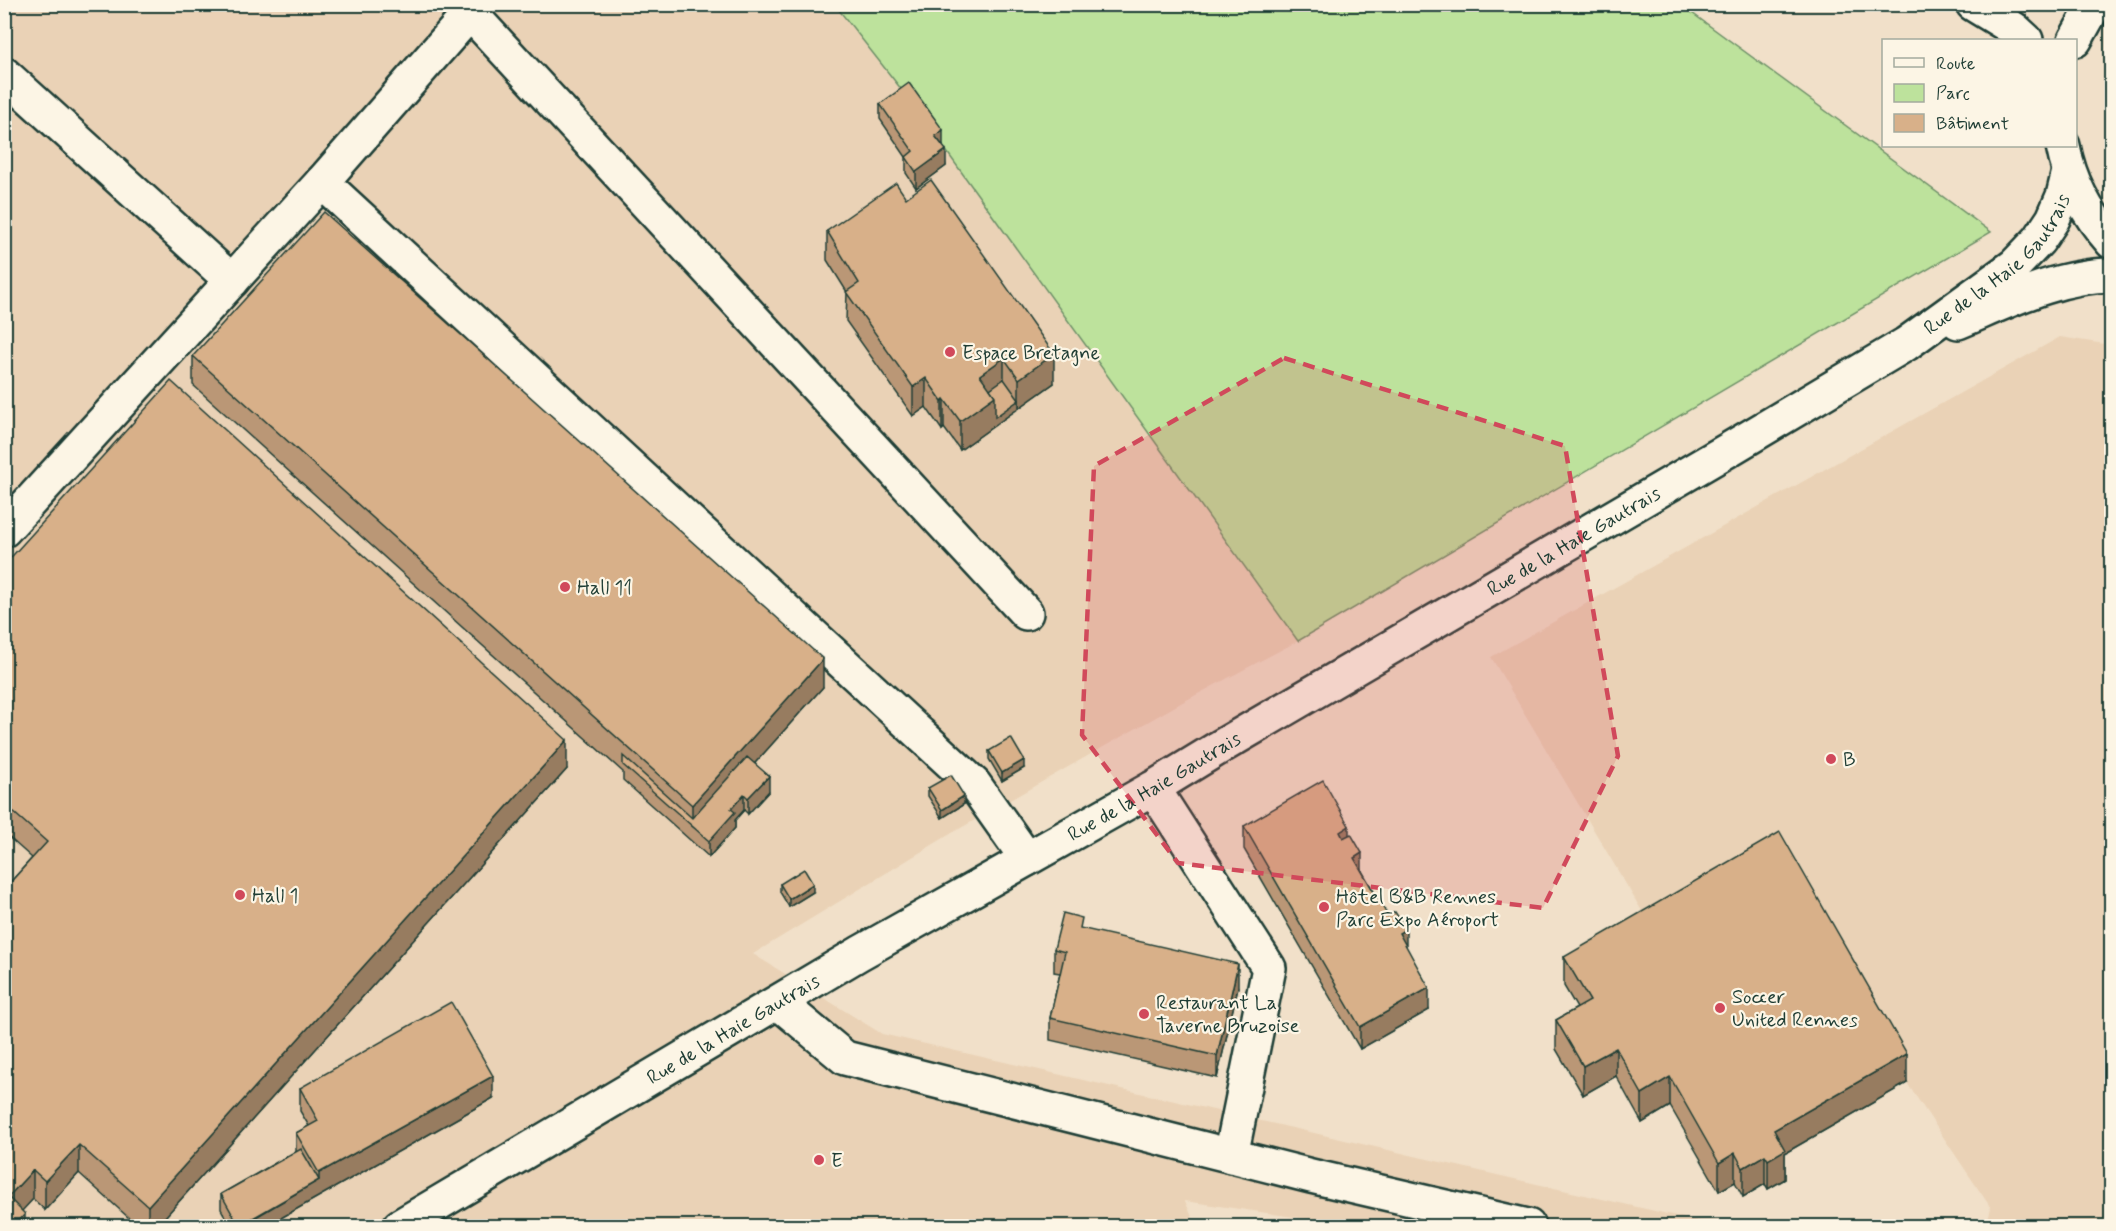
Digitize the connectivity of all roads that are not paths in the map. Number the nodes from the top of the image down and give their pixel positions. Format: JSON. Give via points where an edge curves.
{"nodes":[{"id":1,"x":1973,"y":4,"type":"edge"},
{"id":2,"x":2095,"y":4,"type":"edge"},
{"id":3,"x":471,"y":9,"type":"edge"},
{"id":4,"x":2025,"y":39,"type":"edge"},
{"id":5,"x":2076,"y":39,"type":"edge"},
{"id":6,"x":4,"y":74,"type":"edge"},
{"id":7,"x":2066,"y":158,"type":"edge"},
{"id":8,"x":322,"y":182,"type":"junction"},
{"id":9,"x":2112,"y":242,"type":"edge"},
{"id":10,"x":2112,"y":275,"type":"edge"},
{"id":11,"x":232,"y":281,"type":"junction"},
{"id":12,"x":1906,"y":344,"type":"junction"},
{"id":13,"x":4,"y":531,"type":"edge"},
{"id":14,"x":1026,"y":613,"type":"dead end"},
{"id":15,"x":1153,"y":788,"type":"junction"},
{"id":16,"x":1027,"y":859,"type":"junction"},
{"id":17,"x":779,"y":1003,"type":"junction"},
{"id":18,"x":1231,"y":1156,"type":"junction"},
{"id":19,"x":400,"y":1227,"type":"edge"},
{"id":20,"x":1528,"y":1227,"type":"edge"}],
"edges":[{"from":1,"to":4,"type":"main road"},
{"from":2,"to":5,"type":"main road"},
{"from":3,"to":8,"type":"main road"},
{"from":3,"to":14,"type":"main road"},
{"from":6,"to":11,"type":"main road"},
{"from":7,"to":9,"type":"main road","via":[[2080,197]]},
{"from":7,"to":12,"type":"main road","name":"Rue de la Haie Gautrais","via":[[2062,196],[2039,240],[2015,265]]},
{"from":8,"to":11,"type":"main road"},
{"from":8,"to":16,"type":"main road","via":[[974,784]]},
{"from":10,"to":12,"type":"main road","name":"Rue de la Haie Gautrais","via":[[2063,282],[2026,294]]},
{"from":11,"to":13,"type":"main road"},
{"from":12,"to":15,"type":"main road","name":"Rue de la Haie Gautrais"},
{"from":15,"to":16,"type":"main road","name":"Rue de la Haie Gautrais"},
{"from":15,"to":18,"type":"main road","via":[[1269,968]]},
{"from":16,"to":17,"type":"main road","name":"Rue de la Haie Gautrais"},
{"from":17,"to":18,"type":"main road","via":[[845,1058]]},
{"from":17,"to":19,"type":"main road","name":"Rue de la Haie Gautrais"},
{"from":18,"to":20,"type":"main road"}]}
